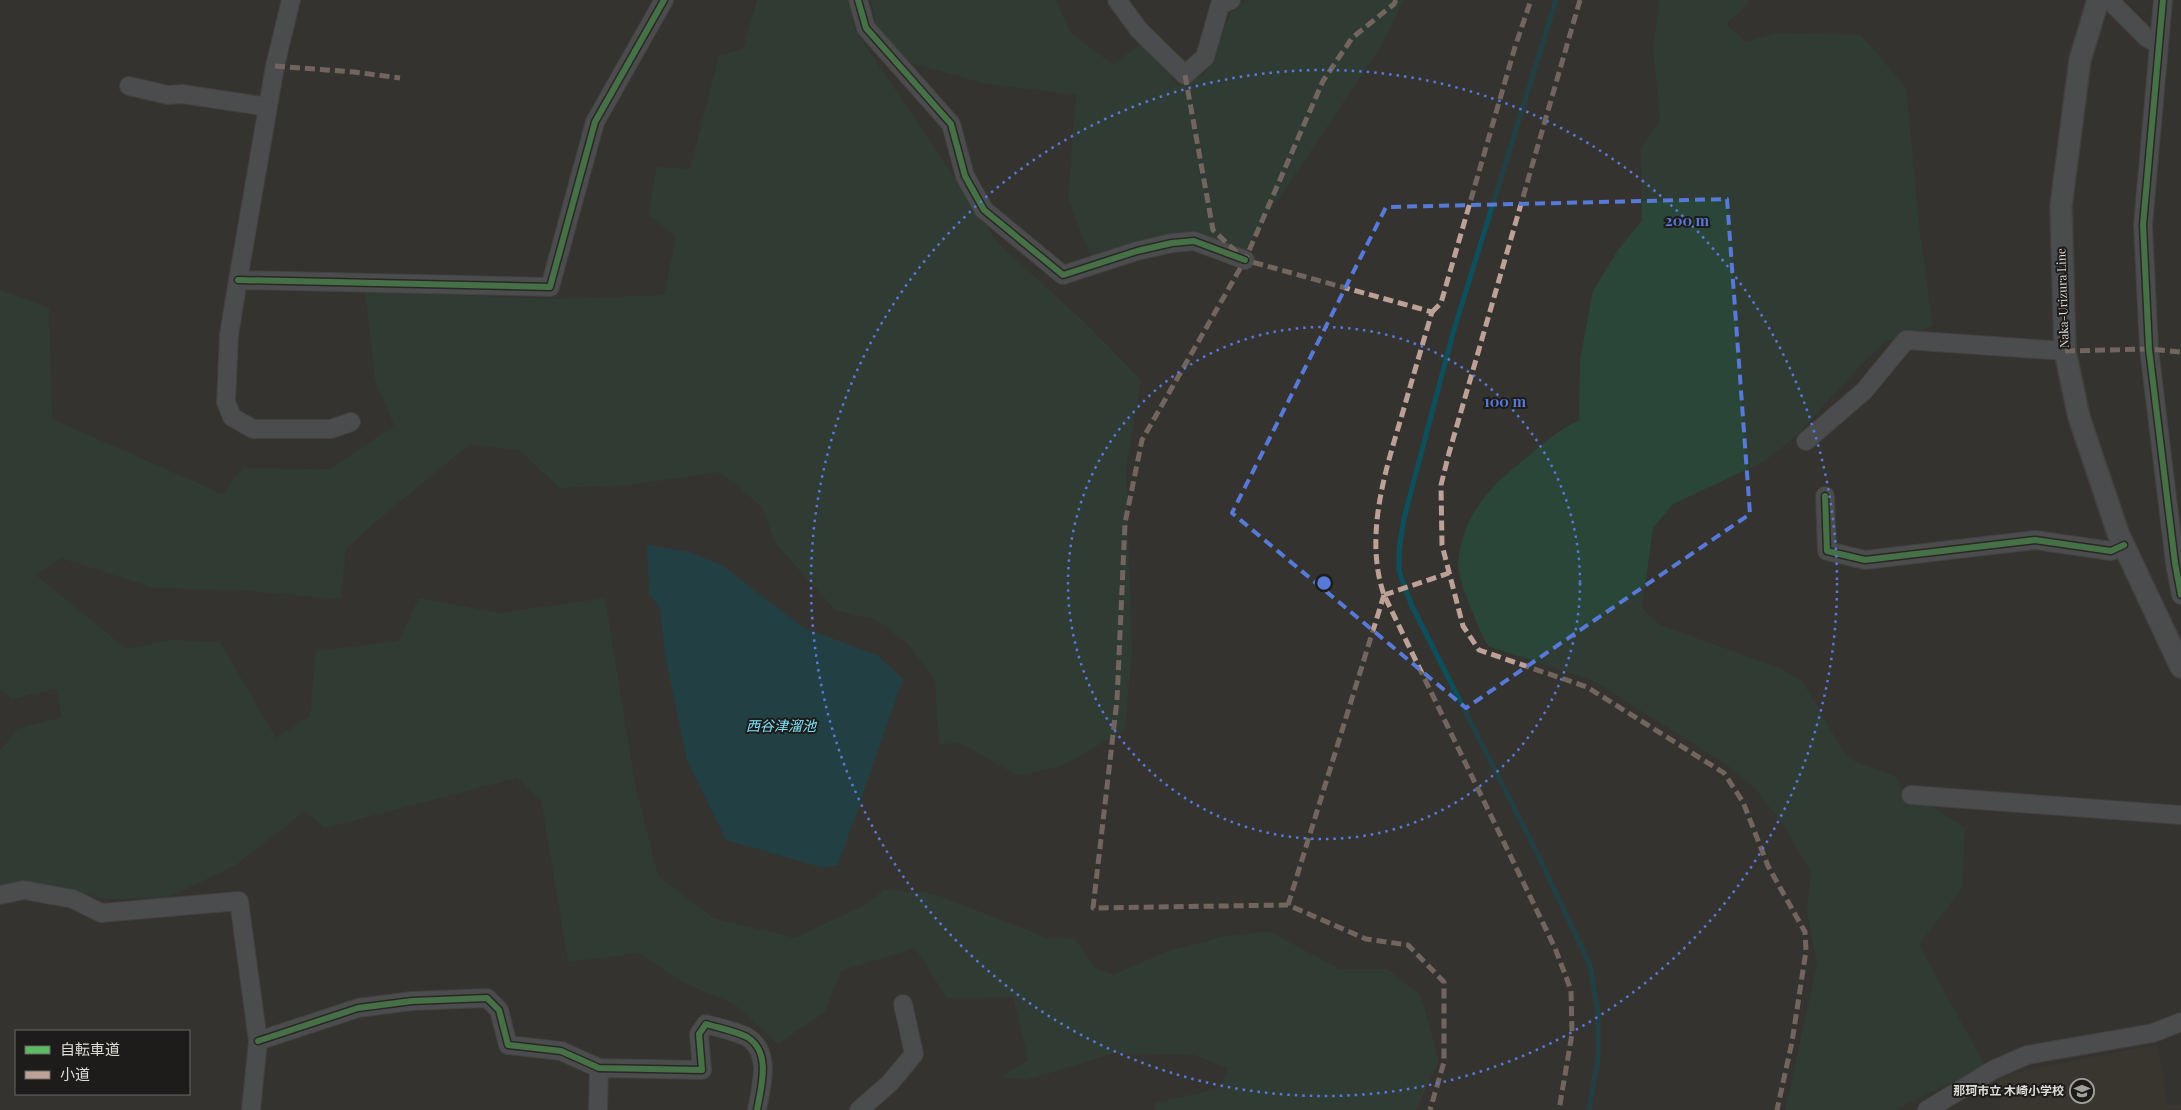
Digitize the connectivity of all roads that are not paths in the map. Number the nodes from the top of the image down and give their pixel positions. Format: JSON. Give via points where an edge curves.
{"nodes":[{"id":1,"x":291,"y":0,"type":"edge"},
{"id":2,"x":664,"y":0,"type":"edge"},
{"id":3,"x":858,"y":0,"type":"edge"},
{"id":4,"x":1117,"y":0,"type":"edge"},
{"id":5,"x":1231,"y":0,"type":"edge"},
{"id":6,"x":2098,"y":0,"type":"edge"},
{"id":7,"x":2109,"y":0,"type":"edge"},
{"id":8,"x":2163,"y":0,"type":"edge"},
{"id":9,"x":2158,"y":43,"type":"junction"},
{"id":10,"x":129,"y":86,"type":"dead end"},
{"id":11,"x":268,"y":107,"type":"junction"},
{"id":12,"x":1244,"y":260,"type":"dead end"},
{"id":13,"x":238,"y":280,"type":"junction"},
{"id":14,"x":2064,"y":351,"type":"junction"},
{"id":15,"x":351,"y":422,"type":"dead end"},
{"id":16,"x":1806,"y":441,"type":"dead end"},
{"id":17,"x":1825,"y":496,"type":"dead end"},
{"id":18,"x":2124,"y":545,"type":"junction"},
{"id":19,"x":2181,"y":593,"type":"edge"},
{"id":20,"x":2181,"y":667,"type":"edge"},
{"id":21,"x":1911,"y":795,"type":"dead end"},
{"id":22,"x":2181,"y":815,"type":"edge"},
{"id":23,"x":0,"y":895,"type":"edge"},
{"id":24,"x":903,"y":1004,"type":"dead end"},
{"id":25,"x":2181,"y":1022,"type":"edge"},
{"id":26,"x":258,"y":1041,"type":"junction"},
{"id":27,"x":599,"y":1068,"type":"junction"},
{"id":28,"x":251,"y":1110,"type":"edge"},
{"id":29,"x":598,"y":1110,"type":"edge"},
{"id":30,"x":758,"y":1110,"type":"edge"},
{"id":31,"x":860,"y":1110,"type":"edge"},
{"id":32,"x":1927,"y":1110,"type":"edge"}],
"edges":[{"from":1,"to":11,"type":"street"},
{"from":2,"to":13,"type":"street","via":[[595,122],[550,287]]},
{"from":3,"to":12,"type":"street","via":[[866,28],[951,124],[965,176],[984,210],[1063,275],[1137,251],[1194,240]]},
{"from":4,"to":5,"type":"street","via":[[1138,30],[1185,75],[1205,57],[1220,6]]},
{"from":6,"to":14,"type":"main road","name":"Naka-Urizura Line","via":[[2080,60],[2061,206]]},
{"from":7,"to":9,"type":"street","via":[[2147,38]]},
{"from":8,"to":9,"type":"street"},
{"from":9,"to":19,"type":"street","via":[[2143,225],[2149,350]]},
{"from":10,"to":11,"type":"street","via":[[168,95],[182,94]]},
{"from":11,"to":13,"type":"street"},
{"from":13,"to":15,"type":"street","via":[[229,335],[226,402],[232,417],[253,430],[331,429]]},
{"from":14,"to":16,"type":"street","via":[[1906,340],[1864,391]]},
{"from":14,"to":18,"type":"main road","name":"Naka-Urizura Line","via":[[2079,417]]},
{"from":17,"to":18,"type":"street","via":[[1827,551],[1865,560],[2035,540],[2111,551]]},
{"from":18,"to":20,"type":"main road","name":"Naka-Urizura Line"},
{"from":21,"to":22,"type":"street"},
{"from":23,"to":26,"type":"street","via":[[24,890],[73,899],[101,913],[239,901]]},
{"from":24,"to":31,"type":"street","via":[[914,1054],[890,1083]]},
{"from":25,"to":32,"type":"street","via":[[2153,1033],[2027,1055],[1993,1070]]},
{"from":26,"to":27,"type":"street","via":[[358,1008],[412,1001],[487,998],[499,1010],[508,1045],[561,1051]]},
{"from":26,"to":28,"type":"street"},
{"from":27,"to":29,"type":"street"},
{"from":27,"to":30,"type":"street","via":[[702,1070],[699,1034],[706,1024],[746,1036],[754,1042],[764,1065]]}]}
